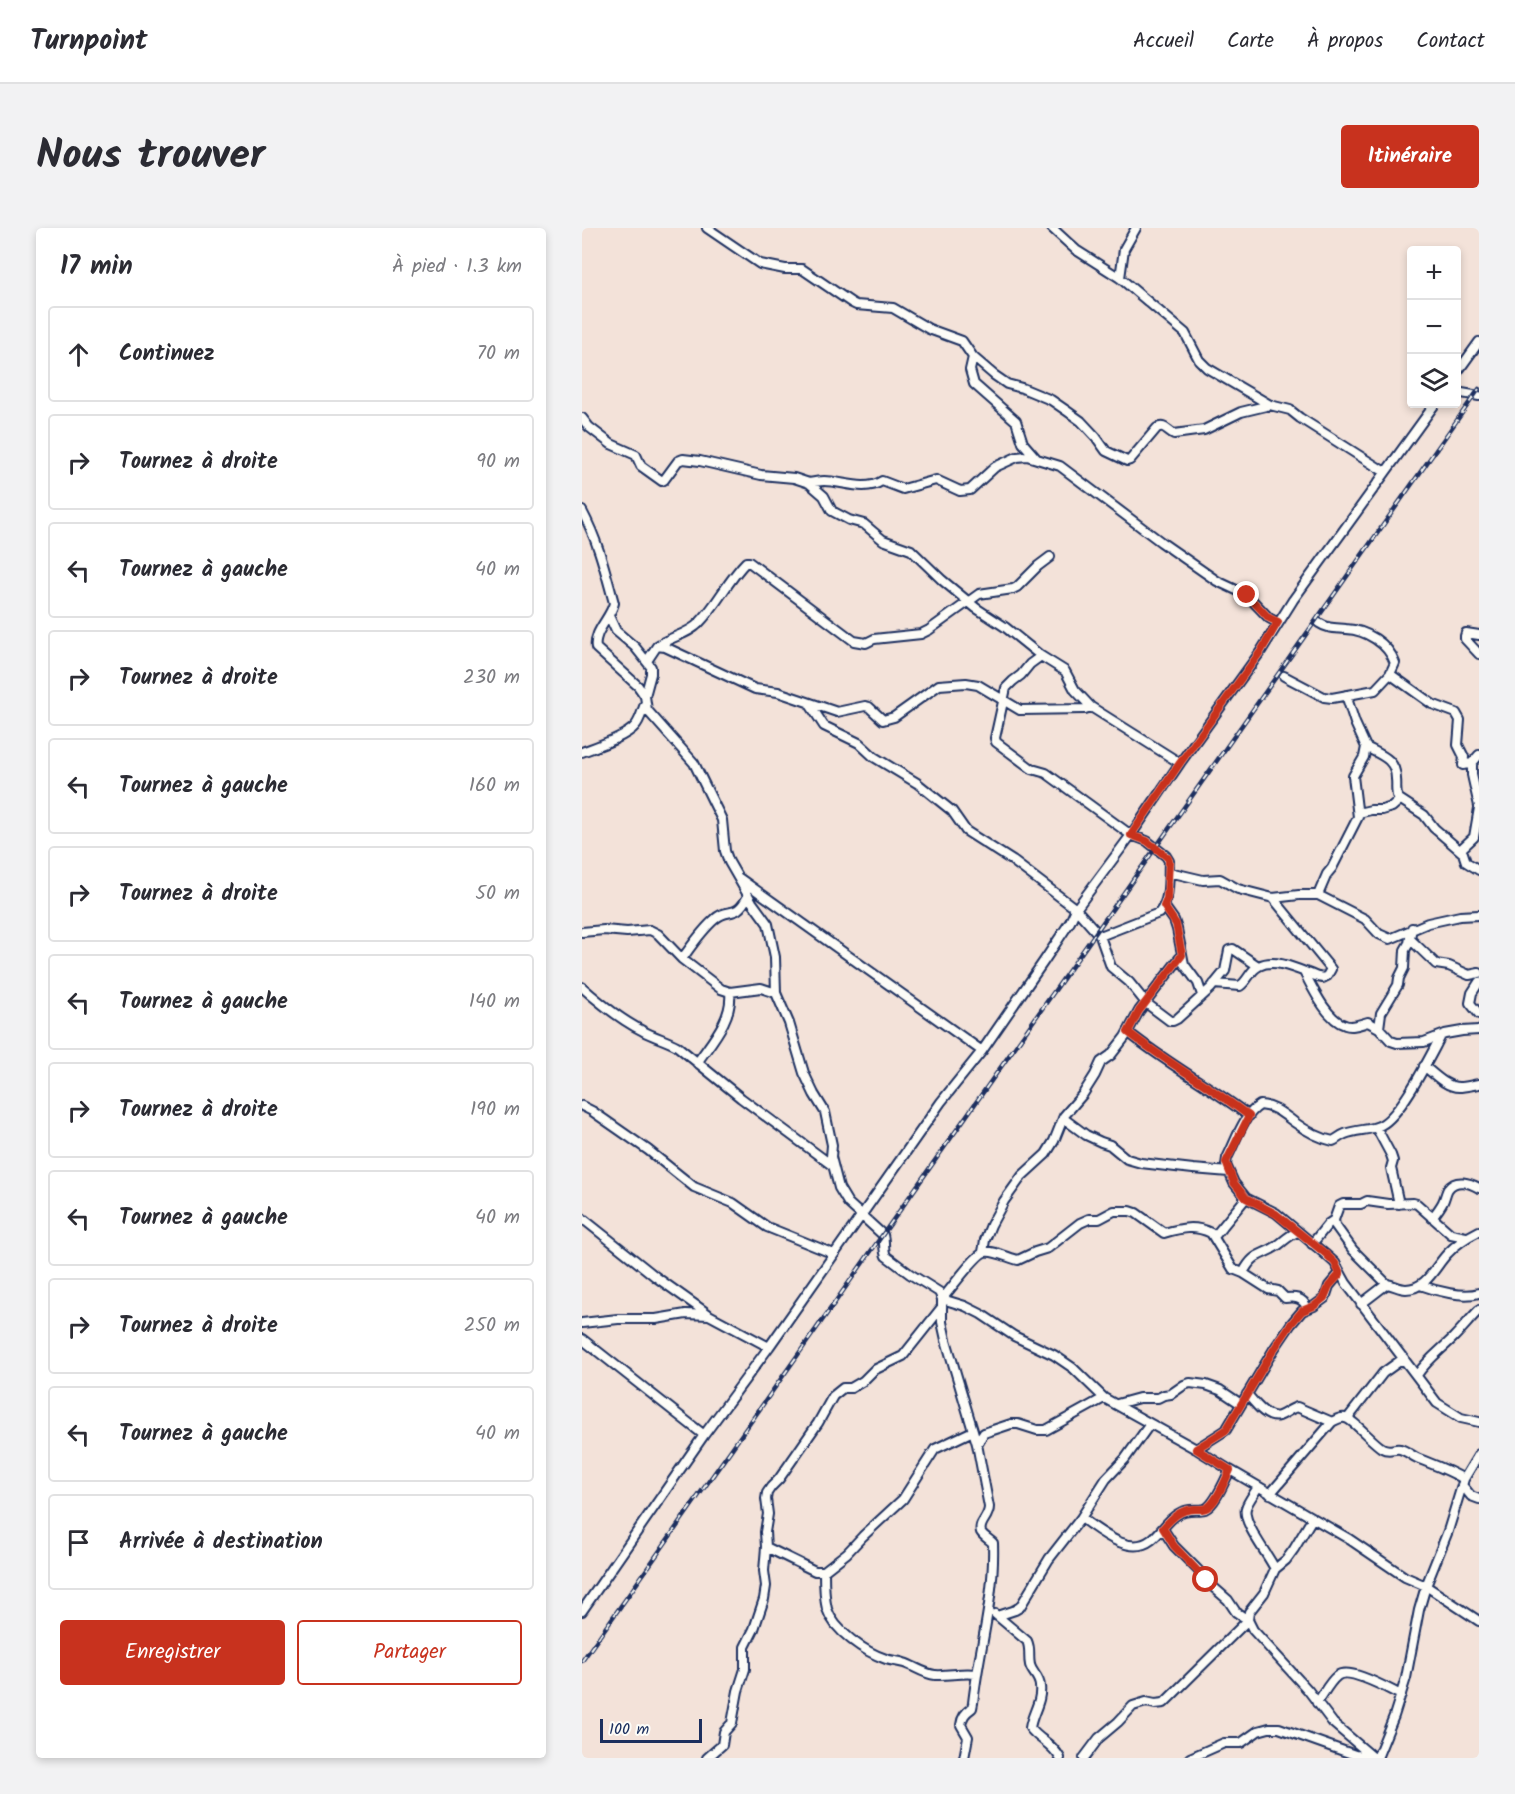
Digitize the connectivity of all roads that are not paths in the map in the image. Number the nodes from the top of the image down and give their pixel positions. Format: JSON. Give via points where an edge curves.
{"nodes":[{"id":1,"x":707,"y":228,"type":"edge"},
{"id":2,"x":1052,"y":228,"type":"edge"},
{"id":3,"x":1136,"y":228,"type":"edge"},
{"id":4,"x":1120,"y":278,"type":"junction"},
{"id":5,"x":1479,"y":342,"type":"edge"},
{"id":6,"x":973,"y":357,"type":"junction"},
{"id":7,"x":1461,"y":367,"type":"edge"},
{"id":8,"x":1461,"y":393,"type":"edge"},
{"id":9,"x":1479,"y":396,"type":"edge"},
{"id":10,"x":1270,"y":405,"type":"junction"},
{"id":11,"x":1432,"y":408,"type":"edge"},
{"id":12,"x":582,"y":418,"type":"edge"},
{"id":13,"x":1036,"y":459,"type":"junction"},
{"id":14,"x":1385,"y":472,"type":"junction"},
{"id":15,"x":809,"y":483,"type":"junction"},
{"id":16,"x":582,"y":511,"type":"edge"},
{"id":17,"x":1050,"y":557,"type":"dead end"},
{"id":18,"x":968,"y":601,"type":"junction"},
{"id":19,"x":609,"y":616,"type":"junction"},
{"id":20,"x":1278,"y":622,"type":"junction"},
{"id":21,"x":1318,"y":623,"type":"dead end"},
{"id":22,"x":1479,"y":635,"type":"edge"},
{"id":23,"x":657,"y":646,"type":"junction"},
{"id":24,"x":1479,"y":654,"type":"edge"},
{"id":25,"x":1041,"y":656,"type":"junction"},
{"id":26,"x":647,"y":661,"type":"junction"},
{"id":27,"x":1390,"y":674,"type":"junction"},
{"id":28,"x":1284,"y":676,"type":"dead end"},
{"id":29,"x":1346,"y":695,"type":"junction"},
{"id":30,"x":1328,"y":698,"type":"junction"},
{"id":31,"x":645,"y":700,"type":"junction"},
{"id":32,"x":1004,"y":701,"type":"junction"},
{"id":33,"x":809,"y":703,"type":"junction"},
{"id":34,"x":1091,"y":707,"type":"junction"},
{"id":35,"x":1350,"y":708,"type":"junction"},
{"id":36,"x":1366,"y":747,"type":"junction"},
{"id":37,"x":582,"y":752,"type":"edge"},
{"id":38,"x":1479,"y":755,"type":"edge"},
{"id":39,"x":1180,"y":763,"type":"junction"},
{"id":40,"x":1472,"y":763,"type":"junction"},
{"id":41,"x":1400,"y":800,"type":"junction"},
{"id":42,"x":1479,"y":807,"type":"edge"},
{"id":43,"x":1358,"y":813,"type":"junction"},
{"id":44,"x":1131,"y":835,"type":"junction"},
{"id":45,"x":1460,"y":850,"type":"junction"},
{"id":46,"x":1479,"y":870,"type":"edge"},
{"id":47,"x":1169,"y":872,"type":"junction"},
{"id":48,"x":737,"y":877,"type":"junction"},
{"id":49,"x":1318,"y":895,"type":"junction"},
{"id":50,"x":748,"y":896,"type":"junction"},
{"id":51,"x":1273,"y":898,"type":"junction"},
{"id":52,"x":1164,"y":906,"type":"junction"},
{"id":53,"x":1076,"y":909,"type":"junction"},
{"id":54,"x":1479,"y":915,"type":"edge"},
{"id":55,"x":1412,"y":928,"type":"junction"},
{"id":56,"x":582,"y":932,"type":"edge"},
{"id":57,"x":1100,"y":936,"type":"junction"},
{"id":58,"x":1410,"y":939,"type":"junction"},
{"id":59,"x":1182,"y":955,"type":"junction"},
{"id":60,"x":682,"y":959,"type":"junction"},
{"id":61,"x":1258,"y":966,"type":"junction"},
{"id":62,"x":1304,"y":972,"type":"junction"},
{"id":63,"x":1479,"y":973,"type":"edge"},
{"id":64,"x":1479,"y":982,"type":"edge"},
{"id":65,"x":1214,"y":984,"type":"junction"},
{"id":66,"x":582,"y":987,"type":"edge"},
{"id":67,"x":739,"y":990,"type":"junction"},
{"id":68,"x":730,"y":992,"type":"junction"},
{"id":69,"x":776,"y":993,"type":"junction"},
{"id":70,"x":1202,"y":995,"type":"junction"},
{"id":71,"x":731,"y":1001,"type":"junction"},
{"id":72,"x":1146,"y":1003,"type":"junction"},
{"id":73,"x":1479,"y":1014,"type":"edge"},
{"id":74,"x":1379,"y":1028,"type":"junction"},
{"id":75,"x":1479,"y":1030,"type":"edge"},
{"id":76,"x":1128,"y":1032,"type":"junction"},
{"id":77,"x":1442,"y":1036,"type":"junction"},
{"id":78,"x":981,"y":1051,"type":"junction"},
{"id":79,"x":697,"y":1064,"type":"junction"},
{"id":80,"x":1424,"y":1066,"type":"junction"},
{"id":81,"x":1479,"y":1084,"type":"edge"},
{"id":82,"x":582,"y":1106,"type":"edge"},
{"id":83,"x":1249,"y":1116,"type":"junction"},
{"id":84,"x":1063,"y":1118,"type":"junction"},
{"id":85,"x":1376,"y":1127,"type":"junction"},
{"id":86,"x":833,"y":1166,"type":"junction"},
{"id":87,"x":1229,"y":1172,"type":"junction"},
{"id":88,"x":1479,"y":1188,"type":"edge"},
{"id":89,"x":1246,"y":1198,"type":"junction"},
{"id":90,"x":1399,"y":1204,"type":"junction"},
{"id":91,"x":862,"y":1216,"type":"junction"},
{"id":92,"x":582,"y":1218,"type":"edge"},
{"id":93,"x":1432,"y":1218,"type":"junction"},
{"id":94,"x":1334,"y":1220,"type":"junction"},
{"id":95,"x":1479,"y":1231,"type":"edge"},
{"id":96,"x":1297,"y":1232,"type":"junction"},
{"id":97,"x":1214,"y":1237,"type":"junction"},
{"id":98,"x":1466,"y":1237,"type":"junction"},
{"id":99,"x":1312,"y":1244,"type":"junction"},
{"id":100,"x":983,"y":1252,"type":"junction"},
{"id":101,"x":834,"y":1254,"type":"junction"},
{"id":102,"x":1243,"y":1273,"type":"junction"},
{"id":103,"x":1337,"y":1277,"type":"junction"},
{"id":104,"x":1387,"y":1284,"type":"junction"},
{"id":105,"x":1420,"y":1285,"type":"junction"},
{"id":106,"x":1479,"y":1293,"type":"edge"},
{"id":107,"x":942,"y":1303,"type":"junction"},
{"id":108,"x":1362,"y":1304,"type":"junction"},
{"id":109,"x":1308,"y":1308,"type":"junction"},
{"id":110,"x":1479,"y":1310,"type":"edge"},
{"id":111,"x":709,"y":1315,"type":"junction"},
{"id":112,"x":582,"y":1323,"type":"edge"},
{"id":113,"x":582,"y":1339,"type":"edge"},
{"id":114,"x":769,"y":1347,"type":"junction"},
{"id":115,"x":1404,"y":1358,"type":"junction"},
{"id":116,"x":1417,"y":1375,"type":"junction"},
{"id":117,"x":1247,"y":1394,"type":"junction"},
{"id":118,"x":1104,"y":1398,"type":"junction"},
{"id":119,"x":1117,"y":1404,"type":"junction"},
{"id":120,"x":1241,"y":1404,"type":"junction"},
{"id":121,"x":1348,"y":1418,"type":"junction"},
{"id":122,"x":1332,"y":1422,"type":"junction"},
{"id":123,"x":1479,"y":1422,"type":"edge"},
{"id":124,"x":1150,"y":1424,"type":"junction"},
{"id":125,"x":973,"y":1431,"type":"junction"},
{"id":126,"x":704,"y":1435,"type":"junction"},
{"id":127,"x":978,"y":1444,"type":"junction"},
{"id":128,"x":1196,"y":1449,"type":"junction"},
{"id":129,"x":1479,"y":1454,"type":"edge"},
{"id":130,"x":1230,"y":1470,"type":"junction"},
{"id":131,"x":1463,"y":1482,"type":"junction"},
{"id":132,"x":1258,"y":1487,"type":"junction"},
{"id":133,"x":1270,"y":1494,"type":"junction"},
{"id":134,"x":1479,"y":1499,"type":"edge"},
{"id":135,"x":1081,"y":1518,"type":"junction"},
{"id":136,"x":1312,"y":1519,"type":"junction"},
{"id":137,"x":1163,"y":1528,"type":"junction"},
{"id":138,"x":766,"y":1547,"type":"junction"},
{"id":139,"x":1275,"y":1569,"type":"junction"},
{"id":140,"x":824,"y":1571,"type":"junction"},
{"id":141,"x":1426,"y":1586,"type":"junction"},
{"id":142,"x":989,"y":1610,"type":"junction"},
{"id":143,"x":582,"y":1611,"type":"edge"},
{"id":144,"x":997,"y":1616,"type":"junction"},
{"id":145,"x":1248,"y":1620,"type":"junction"},
{"id":146,"x":1479,"y":1621,"type":"edge"},
{"id":147,"x":976,"y":1674,"type":"junction"},
{"id":148,"x":1401,"y":1695,"type":"junction"},
{"id":149,"x":1317,"y":1703,"type":"junction"},
{"id":150,"x":1374,"y":1757,"type":"edge"},
{"id":151,"x":707,"y":1758,"type":"edge"},
{"id":152,"x":964,"y":1758,"type":"edge"},
{"id":153,"x":1060,"y":1758,"type":"edge"},
{"id":154,"x":1084,"y":1758,"type":"edge"},
{"id":155,"x":1190,"y":1758,"type":"edge"}],
"edges":[{"from":1,"to":6,"type":"street","via":[[763,266],[802,269],[856,305],[892,308],[929,329],[962,340]]},
{"from":2,"to":4,"type":"street","via":[[1076,250]]},
{"from":3,"to":4,"type":"street","via":[[1124,249]]},
{"from":4,"to":10,"type":"street","via":[[1185,333],[1207,368]]},
{"from":5,"to":7,"type":"street"},
{"from":6,"to":10,"type":"street","via":[[1007,384],[1051,400],[1081,421],[1106,451],[1127,461],[1160,426],[1174,434],[1204,430],[1241,412]]},
{"from":6,"to":13,"type":"street","via":[[970,370],[974,384],[1016,421],[1023,443]]},
{"from":8,"to":9,"type":"street"},
{"from":10,"to":14,"type":"street","via":[[1290,410]]},
{"from":11,"to":14,"type":"street"},
{"from":12,"to":15,"type":"street","via":[[611,444],[636,455],[641,466],[662,481],[683,459]]},
{"from":13,"to":15,"type":"street","via":[[1021,456],[1006,462],[965,492],[936,480],[903,489],[882,481],[860,486]]},
{"from":13,"to":20,"type":"street","via":[[1066,469],[1217,581],[1247,595]]},
{"from":14,"to":20,"type":"street"},
{"from":15,"to":18,"type":"street","via":[[824,496],[832,511],[864,524],[883,540],[911,550]]},
{"from":16,"to":19,"type":"street","via":[[604,563],[614,603]]},
{"from":17,"to":18,"type":"street","via":[[1017,587],[984,592]]},
{"from":18,"to":23,"type":"street","via":[[942,623],[921,634],[859,642],[746,562],[698,624]]},
{"from":18,"to":25,"type":"street"},
{"from":19,"to":26,"type":"street","via":[[616,631]]},
{"from":19,"to":31,"type":"street","via":[[597,636],[596,648],[631,678]]},
{"from":20,"to":39,"type":"street"},
{"from":21,"to":27,"type":"street","via":[[1370,635],[1380,642],[1395,663]]},
{"from":22,"to":24,"type":"street","via":[[1465,636]]},
{"from":23,"to":26,"type":"street"},
{"from":23,"to":33,"type":"street","via":[[670,648],[756,689]]},
{"from":25,"to":32,"type":"street","via":[[1006,688]]},
{"from":25,"to":34,"type":"street","via":[[1065,671]]},
{"from":26,"to":31,"type":"street","via":[[651,674]]},
{"from":27,"to":29,"type":"street","via":[[1373,691]]},
{"from":27,"to":40,"type":"street","via":[[1432,704],[1456,713],[1460,720],[1458,745],[1463,765]]},
{"from":28,"to":30,"type":"street"},
{"from":29,"to":30,"type":"street"},
{"from":29,"to":35,"type":"street"},
{"from":30,"to":35,"type":"street"},
{"from":31,"to":37,"type":"street","via":[[631,729]]},
{"from":31,"to":48,"type":"street","via":[[648,710],[694,763],[722,820],[725,851]]},
{"from":32,"to":33,"type":"street","via":[[978,685],[939,685],[886,721],[865,706],[837,712]]},
{"from":32,"to":34,"type":"street","via":[[1020,710]]},
{"from":32,"to":44,"type":"street","via":[[996,742]]},
{"from":33,"to":53,"type":"street","via":[[824,726],[859,743],[874,757],[917,783],[952,811],[966,831]]},
{"from":34,"to":39,"type":"street"},
{"from":35,"to":36,"type":"street"},
{"from":36,"to":41,"type":"street","via":[[1394,766]]},
{"from":36,"to":43,"type":"street","via":[[1353,776]]},
{"from":38,"to":40,"type":"street"},
{"from":39,"to":44,"type":"street"},
{"from":40,"to":42,"type":"street"},
{"from":41,"to":43,"type":"street","via":[[1392,807]]},
{"from":41,"to":45,"type":"street","via":[[1424,815]]},
{"from":42,"to":45,"type":"street","via":[[1474,837]]},
{"from":43,"to":49,"type":"street"},
{"from":44,"to":47,"type":"street","via":[[1147,841],[1166,856]]},
{"from":44,"to":53,"type":"street"},
{"from":45,"to":46,"type":"street","via":[[1466,862]]},
{"from":47,"to":51,"type":"street","via":[[1203,880],[1220,879],[1238,889]]},
{"from":47,"to":52,"type":"street"},
{"from":48,"to":50,"type":"street"},
{"from":48,"to":78,"type":"street"},
{"from":49,"to":51,"type":"street"},
{"from":49,"to":55,"type":"street","via":[[1365,919],[1385,937],[1395,938]]},
{"from":50,"to":60,"type":"street","via":[[739,910],[715,919]]},
{"from":50,"to":69,"type":"street","via":[[768,924],[775,957]]},
{"from":51,"to":62,"type":"street","via":[[1331,969],[1323,978]]},
{"from":52,"to":57,"type":"street","via":[[1159,913]]},
{"from":52,"to":59,"type":"street","via":[[1176,924]]},
{"from":53,"to":57,"type":"street"},
{"from":53,"to":78,"type":"street"},
{"from":54,"to":55,"type":"street"},
{"from":55,"to":58,"type":"street"},
{"from":56,"to":60,"type":"street","via":[[650,930]]},
{"from":57,"to":72,"type":"street","via":[[1112,967]]},
{"from":58,"to":63,"type":"street","via":[[1436,964],[1469,975]]},
{"from":58,"to":74,"type":"street","via":[[1404,968],[1381,1013]]},
{"from":59,"to":70,"type":"street"},
{"from":59,"to":72,"type":"street"},
{"from":60,"to":68,"type":"street","via":[[715,986]]},
{"from":61,"to":62,"type":"street","via":[[1274,962]]},
{"from":61,"to":65,"type":"street","via":[[1243,985]]},
{"from":61,"to":65,"type":"street","via":[[1231,948],[1225,971]]},
{"from":62,"to":74,"type":"street","via":[[1336,1020],[1354,1026],[1368,1022]]},
{"from":64,"to":73,"type":"street","via":[[1470,1003]]},
{"from":65,"to":70,"type":"street"},
{"from":66,"to":79,"type":"street","via":[[631,1024],[677,1046]]},
{"from":67,"to":68,"type":"street"},
{"from":67,"to":69,"type":"street","via":[[761,987]]},
{"from":67,"to":71,"type":"street"},
{"from":68,"to":71,"type":"street"},
{"from":69,"to":86,"type":"street","via":[[804,1073],[825,1112]]},
{"from":70,"to":72,"type":"street","via":[[1173,1021]]},
{"from":71,"to":79,"type":"street","via":[[721,1027]]},
{"from":72,"to":76,"type":"street"},
{"from":74,"to":77,"type":"street","via":[[1397,1043],[1424,1042]]},
{"from":75,"to":77,"type":"street"},
{"from":76,"to":83,"type":"street"},
{"from":76,"to":84,"type":"street","via":[[1101,1062]]},
{"from":77,"to":80,"type":"street"},
{"from":78,"to":91,"type":"street"},
{"from":79,"to":86,"type":"street"},
{"from":80,"to":81,"type":"street","via":[[1454,1086]]},
{"from":80,"to":85,"type":"street","via":[[1392,1117]]},
{"from":82,"to":101,"type":"street","via":[[694,1186],[733,1203],[767,1227]]},
{"from":83,"to":85,"type":"street","via":[[1255,1108],[1266,1105],[1333,1141]]},
{"from":83,"to":87,"type":"street","via":[[1227,1158]]},
{"from":84,"to":87,"type":"street","via":[[1127,1159]]},
{"from":84,"to":100,"type":"street","via":[[1046,1154],[1023,1176],[1002,1206]]},
{"from":85,"to":90,"type":"street","via":[[1393,1161]]},
{"from":86,"to":91,"type":"street","via":[[843,1197]]},
{"from":87,"to":89,"type":"street"},
{"from":88,"to":93,"type":"street","via":[[1458,1182],[1448,1189]]},
{"from":89,"to":96,"type":"street","via":[[1276,1214]]},
{"from":89,"to":97,"type":"street"},
{"from":90,"to":93,"type":"street","via":[[1417,1204]]},
{"from":90,"to":94,"type":"street","via":[[1343,1204]]},
{"from":91,"to":101,"type":"street"},
{"from":91,"to":107,"type":"street","via":[[883,1235],[886,1256],[939,1292]]},
{"from":92,"to":111,"type":"street"},
{"from":93,"to":98,"type":"street","via":[[1451,1234]]},
{"from":94,"to":99,"type":"street"},
{"from":94,"to":104,"type":"street","via":[[1353,1250]]},
{"from":95,"to":98,"type":"street"},
{"from":96,"to":99,"type":"street"},
{"from":96,"to":102,"type":"street","via":[[1253,1258]]},
{"from":97,"to":100,"type":"street","via":[[1196,1227],[1164,1233],[1136,1213],[1114,1211],[1080,1223],[1048,1248],[1018,1260]]},
{"from":97,"to":102,"type":"street","via":[[1233,1269]]},
{"from":98,"to":105,"type":"street"},
{"from":99,"to":103,"type":"street","via":[[1335,1263]]},
{"from":100,"to":107,"type":"street"},
{"from":101,"to":114,"type":"street"},
{"from":102,"to":109,"type":"street","via":[[1285,1298],[1299,1299]]},
{"from":103,"to":108,"type":"street"},
{"from":103,"to":109,"type":"street","via":[[1324,1298]]},
{"from":104,"to":105,"type":"street","via":[[1406,1289]]},
{"from":104,"to":108,"type":"street"},
{"from":105,"to":106,"type":"street","via":[[1440,1292]]},
{"from":107,"to":118,"type":"street","via":[[964,1306],[1054,1355]]},
{"from":107,"to":125,"type":"street","via":[[948,1348]]},
{"from":107,"to":138,"type":"street","via":[[903,1356],[833,1396],[767,1493]]},
{"from":108,"to":115,"type":"street"},
{"from":109,"to":117,"type":"street","via":[[1281,1338]]},
{"from":110,"to":116,"type":"street"},
{"from":111,"to":112,"type":"street"},
{"from":111,"to":114,"type":"street"},
{"from":113,"to":126,"type":"street"},
{"from":114,"to":126,"type":"street"},
{"from":115,"to":116,"type":"street"},
{"from":115,"to":121,"type":"street","via":[[1383,1373]]},
{"from":116,"to":123,"type":"street","via":[[1437,1403],[1461,1418]]},
{"from":117,"to":120,"type":"street"},
{"from":117,"to":122,"type":"street","via":[[1273,1417],[1297,1407]]},
{"from":118,"to":119,"type":"street"},
{"from":118,"to":127,"type":"street","via":[[1046,1430],[1011,1424],[984,1433]]},
{"from":119,"to":120,"type":"street","via":[[1158,1398],[1190,1383],[1220,1390]]},
{"from":119,"to":124,"type":"street"},
{"from":120,"to":128,"type":"street","via":[[1225,1432]]},
{"from":121,"to":122,"type":"street"},
{"from":121,"to":131,"type":"street","via":[[1380,1447],[1402,1450],[1445,1467]]},
{"from":122,"to":133,"type":"street"},
{"from":124,"to":128,"type":"street"},
{"from":124,"to":135,"type":"street"},
{"from":125,"to":127,"type":"street"},
{"from":125,"to":140,"type":"street","via":[[935,1449],[903,1499]]},
{"from":126,"to":143,"type":"street"},
{"from":127,"to":142,"type":"street","via":[[989,1513],[980,1530],[993,1543]]},
{"from":128,"to":130,"type":"street"},
{"from":129,"to":131,"type":"street"},
{"from":130,"to":132,"type":"street"},
{"from":130,"to":137,"type":"street","via":[[1210,1505],[1183,1511]]},
{"from":131,"to":134,"type":"street","via":[[1471,1496]]},
{"from":131,"to":141,"type":"street"},
{"from":132,"to":133,"type":"street"},
{"from":132,"to":139,"type":"street","via":[[1245,1515]]},
{"from":133,"to":136,"type":"street"},
{"from":135,"to":137,"type":"street","via":[[1127,1545],[1150,1542]]},
{"from":135,"to":144,"type":"street","via":[[1049,1559],[1020,1607]]},
{"from":136,"to":139,"type":"street","via":[[1286,1560]]},
{"from":136,"to":141,"type":"street"},
{"from":137,"to":145,"type":"street","via":[[1174,1546]]},
{"from":138,"to":140,"type":"street","via":[[815,1571]]},
{"from":138,"to":151,"type":"street","via":[[764,1599],[745,1647],[745,1669],[734,1718],[724,1732],[722,1745]]},
{"from":139,"to":145,"type":"street"},
{"from":140,"to":147,"type":"street","via":[[827,1609],[846,1635],[885,1658],[936,1676]]},
{"from":141,"to":146,"type":"street"},
{"from":141,"to":148,"type":"street"},
{"from":142,"to":144,"type":"street"},
{"from":142,"to":147,"type":"street"},
{"from":144,"to":153,"type":"street","via":[[1030,1647],[1030,1664],[1041,1687],[1030,1728]]},
{"from":145,"to":149,"type":"street"},
{"from":145,"to":154,"type":"street","via":[[1164,1703],[1133,1706]]},
{"from":147,"to":152,"type":"street","via":[[972,1708],[962,1718],[961,1725],[968,1737]]},
{"from":148,"to":149,"type":"street","via":[[1365,1678],[1341,1673]]},
{"from":148,"to":150,"type":"street"},
{"from":149,"to":150,"type":"street","via":[[1333,1723]]},
{"from":150,"to":155,"type":"street","via":[[1355,1755],[1269,1728],[1241,1743],[1216,1745]]}]}
